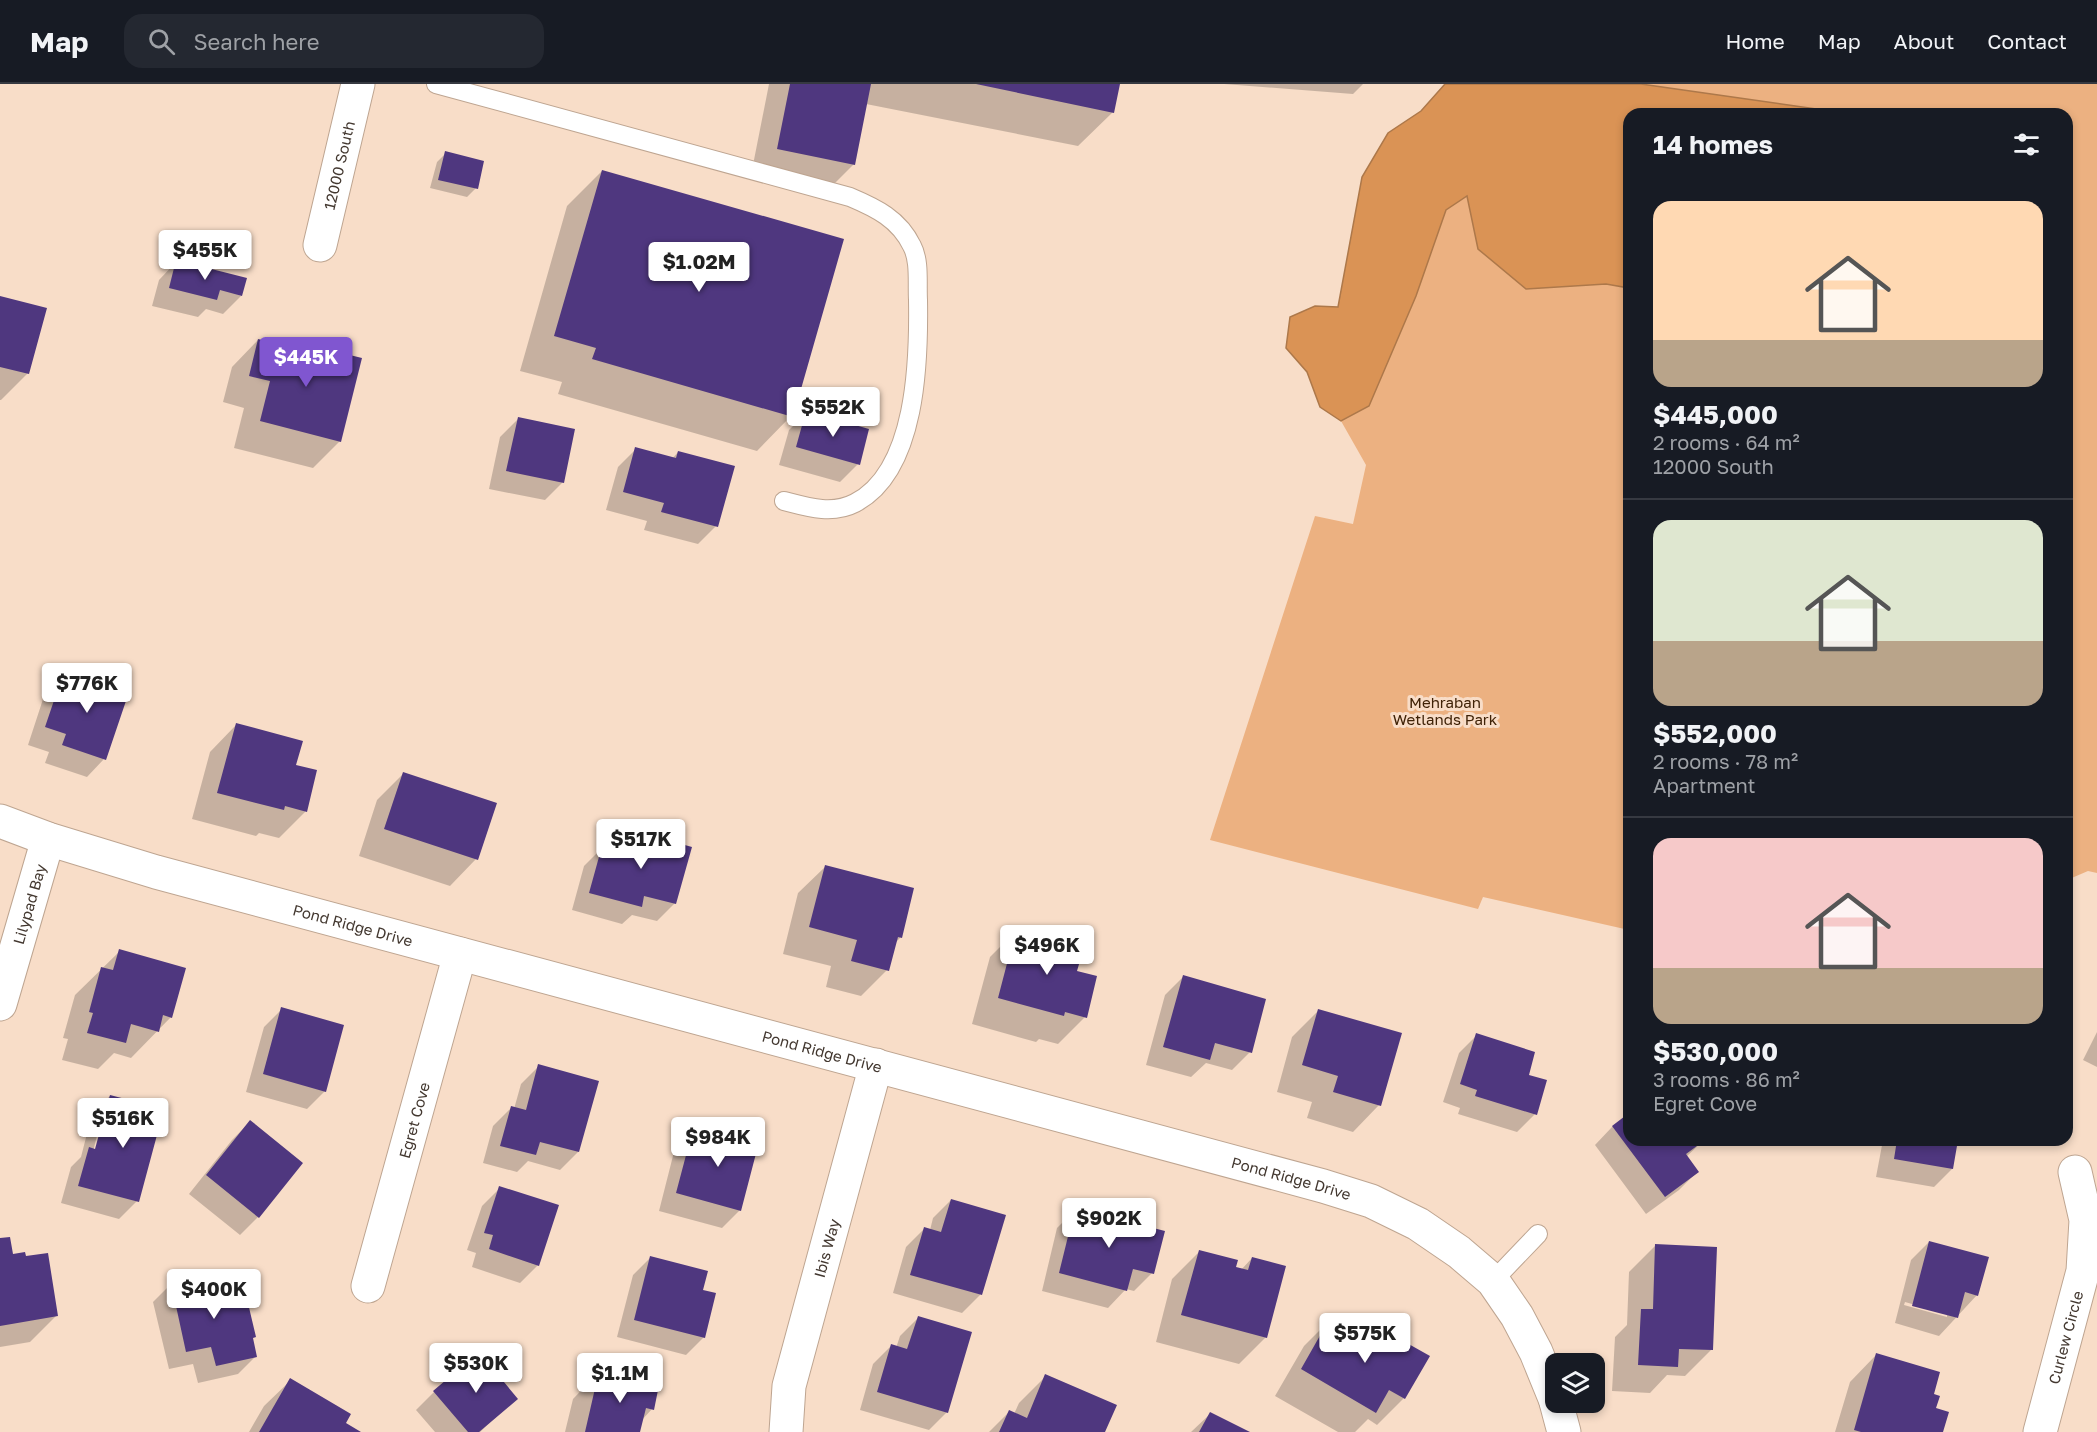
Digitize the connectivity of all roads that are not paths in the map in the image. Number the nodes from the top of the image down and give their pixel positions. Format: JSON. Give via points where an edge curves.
{"nodes":[{"id":1,"x":358,"y":84,"type":"edge"},
{"id":2,"x":436,"y":84,"type":"edge"},
{"id":3,"x":320,"y":245,"type":"dead end"},
{"id":4,"x":784,"y":501,"type":"dead end"},
{"id":5,"x":0,"y":821,"type":"edge"},
{"id":6,"x":48,"y":839,"type":"junction"},
{"id":7,"x":460,"y":954,"type":"junction"},
{"id":8,"x":0,"y":1004,"type":"edge"},
{"id":9,"x":876,"y":1065,"type":"junction"},
{"id":10,"x":2075,"y":1172,"type":"dead end"},
{"id":11,"x":1538,"y":1234,"type":"dead end"},
{"id":12,"x":1493,"y":1281,"type":"junction"},
{"id":13,"x":368,"y":1286,"type":"dead end"},
{"id":14,"x":1545,"y":1374,"type":"edge"},
{"id":15,"x":1559,"y":1413,"type":"edge"},
{"id":16,"x":786,"y":1432,"type":"edge"},
{"id":17,"x":1564,"y":1432,"type":"edge"},
{"id":18,"x":2040,"y":1432,"type":"edge"}],
"edges":[{"from":1,"to":3,"type":"street","name":"12000 South"},
{"from":2,"to":4,"type":"lane","via":[[850,197],[873,206],[898,224],[914,248],[918,322],[913,392],[898,453],[879,484],[853,504],[831,510]]},
{"from":5,"to":6,"type":"street","name":"Pond Ridge Drive"},
{"from":6,"to":7,"type":"street","name":"Pond Ridge Drive"},
{"from":6,"to":8,"type":"street","name":"Lilypad Bay"},
{"from":7,"to":9,"type":"street","name":"Pond Ridge Drive"},
{"from":7,"to":13,"type":"street","name":"Egret Cove"},
{"from":9,"to":12,"type":"street","name":"Pond Ridge Drive","via":[[1371,1201],[1418,1224]]},
{"from":9,"to":16,"type":"street","name":"Ibis Way","via":[[789,1386]]},
{"from":10,"to":18,"type":"street","name":"Curlew Circle","via":[[2086,1220],[2084,1271]]},
{"from":11,"to":12,"type":"lane"},
{"from":12,"to":14,"type":"street","name":"Pond Ridge Drive","via":[[1517,1316]]},
{"from":15,"to":17,"type":"street","name":"Pond Ridge Drive"}]}
